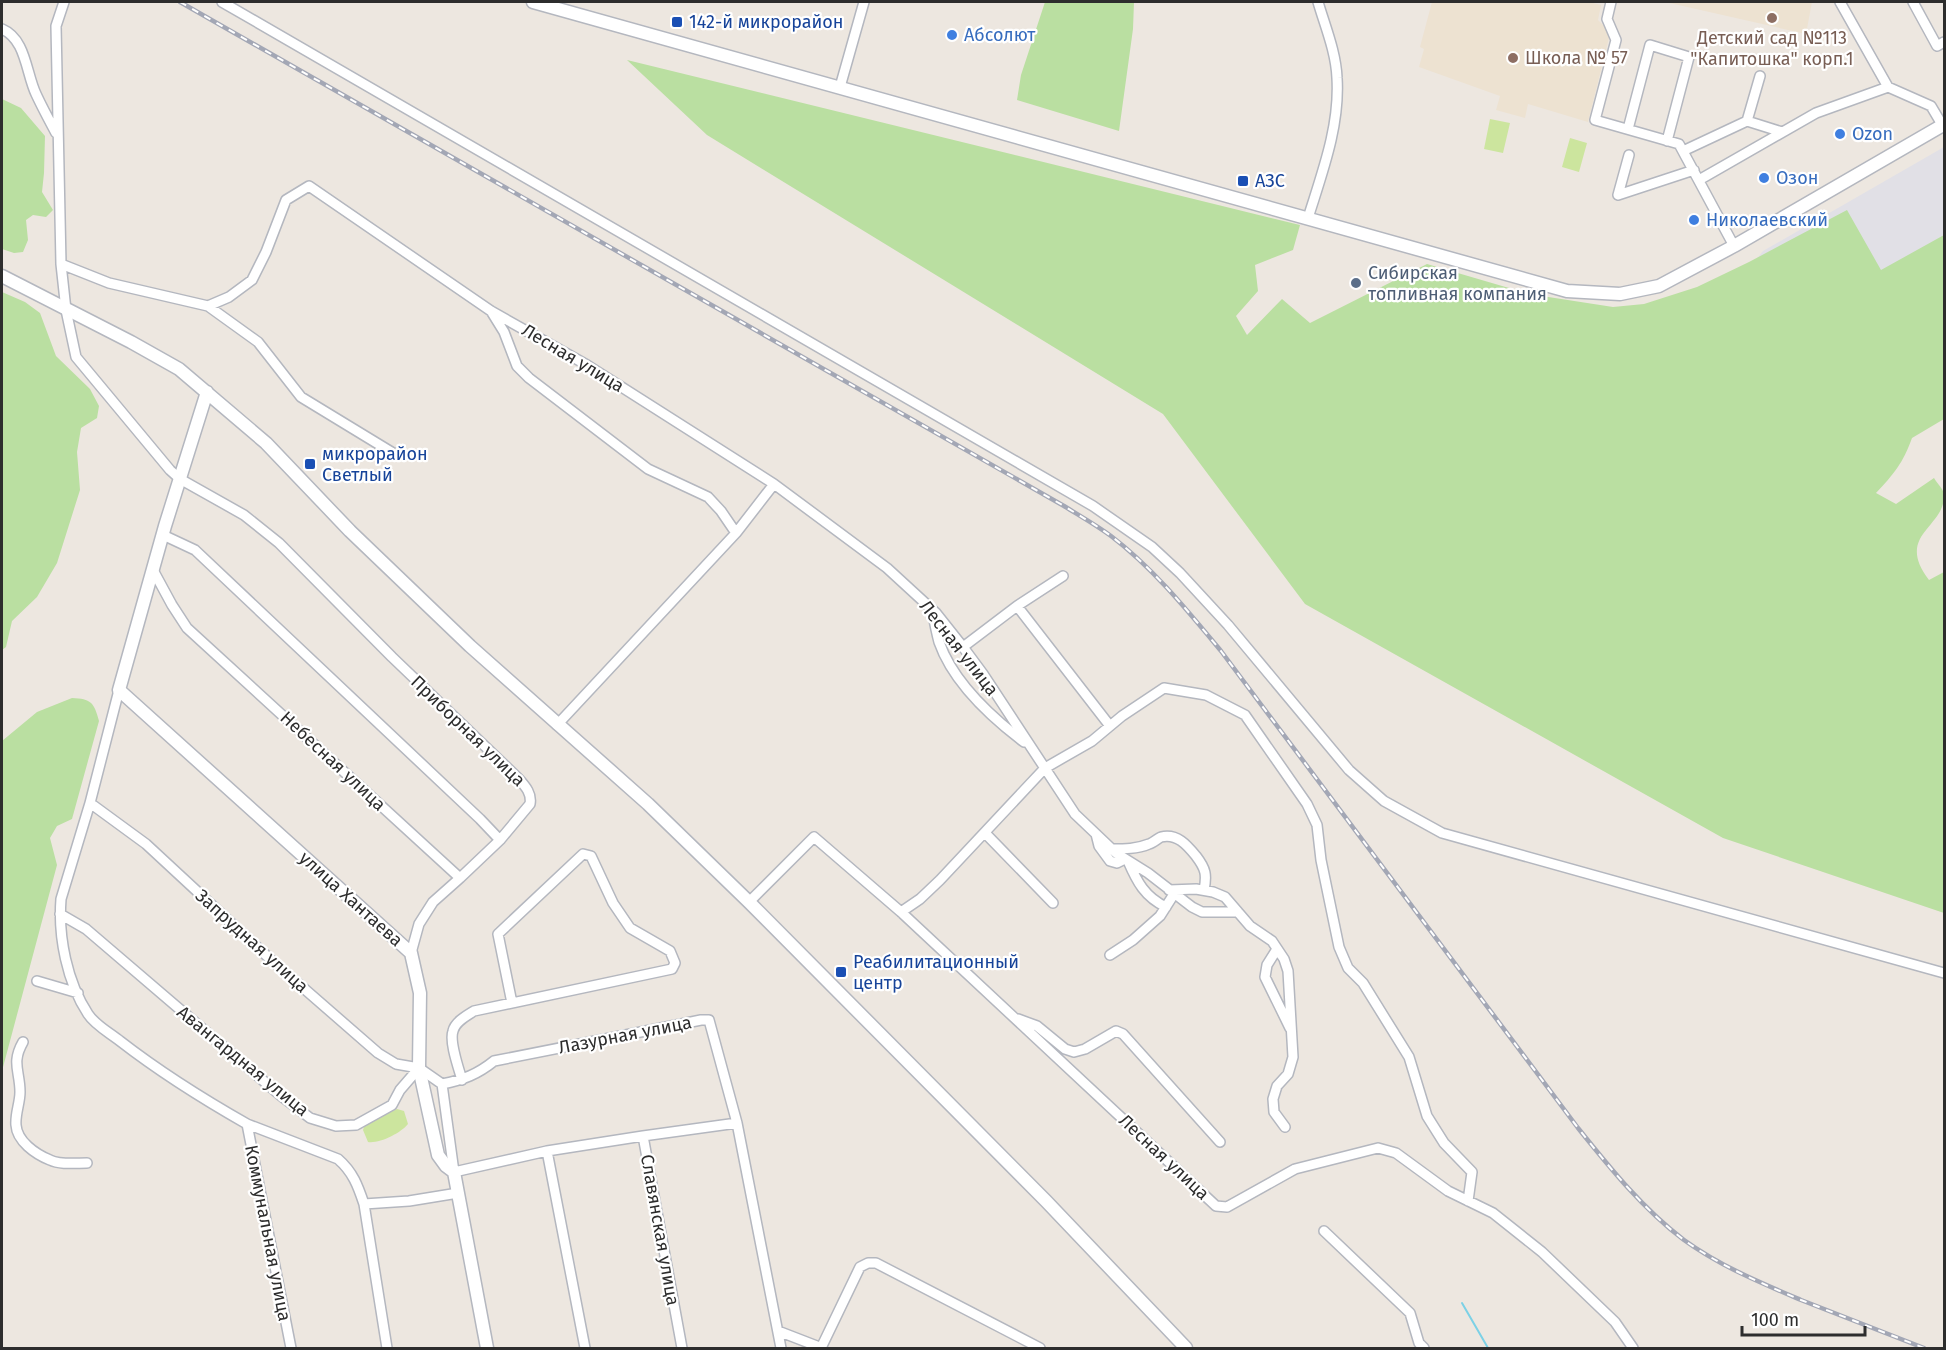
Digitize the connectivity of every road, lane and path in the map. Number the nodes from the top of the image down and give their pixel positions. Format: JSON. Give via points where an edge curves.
{"nodes":[{"id":1,"x":63,"y":2,"type":"edge"},
{"id":2,"x":222,"y":2,"type":"edge"},
{"id":3,"x":533,"y":2,"type":"edge"},
{"id":4,"x":864,"y":2,"type":"edge"},
{"id":5,"x":1318,"y":2,"type":"edge"},
{"id":6,"x":1611,"y":2,"type":"edge"},
{"id":7,"x":1840,"y":2,"type":"edge"},
{"id":8,"x":1912,"y":2,"type":"edge"},
{"id":9,"x":2,"y":29,"type":"edge"},
{"id":10,"x":1944,"y":42,"type":"edge"},
{"id":11,"x":1760,"y":76,"type":"dead end"},
{"id":12,"x":840,"y":87,"type":"junction"},
{"id":13,"x":1888,"y":87,"type":"junction"},
{"id":14,"x":1747,"y":121,"type":"junction"},
{"id":15,"x":1944,"y":125,"type":"edge"},
{"id":16,"x":1628,"y":129,"type":"junction"},
{"id":17,"x":1782,"y":132,"type":"junction"},
{"id":18,"x":57,"y":135,"type":"junction"},
{"id":19,"x":1666,"y":141,"type":"junction"},
{"id":20,"x":1683,"y":151,"type":"junction"},
{"id":21,"x":1629,"y":155,"type":"dead end"},
{"id":22,"x":1694,"y":170,"type":"junction"},
{"id":23,"x":1699,"y":180,"type":"junction"},
{"id":24,"x":1308,"y":218,"type":"junction"},
{"id":25,"x":1734,"y":246,"type":"junction"},
{"id":26,"x":61,"y":264,"type":"junction"},
{"id":27,"x":2,"y":276,"type":"edge"},
{"id":28,"x":208,"y":306,"type":"junction"},
{"id":29,"x":66,"y":310,"type":"junction"},
{"id":30,"x":491,"y":311,"type":"junction"},
{"id":31,"x":207,"y":392,"type":"junction"},
{"id":32,"x":393,"y":453,"type":"dead end"},
{"id":33,"x":180,"y":479,"type":"junction"},
{"id":34,"x":774,"y":484,"type":"junction"},
{"id":35,"x":736,"y":533,"type":"junction"},
{"id":36,"x":163,"y":535,"type":"junction"},
{"id":37,"x":153,"y":570,"type":"junction"},
{"id":38,"x":1063,"y":576,"type":"dead end"},
{"id":39,"x":1017,"y":606,"type":"junction"},
{"id":40,"x":932,"y":609,"type":"junction"},
{"id":41,"x":963,"y":647,"type":"junction"},
{"id":42,"x":119,"y":690,"type":"junction"},
{"id":43,"x":557,"y":725,"type":"junction"},
{"id":44,"x":1110,"y":726,"type":"junction"},
{"id":45,"x":1031,"y":747,"type":"junction"},
{"id":46,"x":1045,"y":768,"type":"junction"},
{"id":47,"x":90,"y":803,"type":"junction"},
{"id":48,"x":985,"y":832,"type":"junction"},
{"id":49,"x":1096,"y":834,"type":"junction"},
{"id":50,"x":500,"y":840,"type":"junction"},
{"id":51,"x":1112,"y":849,"type":"junction"},
{"id":52,"x":1127,"y":860,"type":"junction"},
{"id":53,"x":460,"y":878,"type":"junction"},
{"id":54,"x":1204,"y":890,"type":"junction"},
{"id":55,"x":1171,"y":892,"type":"junction"},
{"id":56,"x":749,"y":902,"type":"junction"},
{"id":57,"x":1053,"y":903,"type":"dead end"},
{"id":58,"x":1166,"y":907,"type":"junction"},
{"id":59,"x":901,"y":912,"type":"junction"},
{"id":60,"x":1238,"y":912,"type":"junction"},
{"id":61,"x":60,"y":914,"type":"junction"},
{"id":62,"x":1277,"y":950,"type":"junction"},
{"id":63,"x":411,"y":953,"type":"junction"},
{"id":64,"x":1110,"y":955,"type":"dead end"},
{"id":65,"x":1944,"y":973,"type":"edge"},
{"id":66,"x":37,"y":981,"type":"dead end"},
{"id":67,"x":78,"y":993,"type":"junction"},
{"id":68,"x":512,"y":1003,"type":"junction"},
{"id":69,"x":1011,"y":1016,"type":"junction"},
{"id":70,"x":1291,"y":1030,"type":"junction"},
{"id":71,"x":23,"y":1042,"type":"dead end"},
{"id":72,"x":419,"y":1068,"type":"junction"},
{"id":73,"x":462,"y":1080,"type":"junction"},
{"id":74,"x":442,"y":1084,"type":"junction"},
{"id":75,"x":737,"y":1123,"type":"junction"},
{"id":76,"x":247,"y":1124,"type":"junction"},
{"id":77,"x":1285,"y":1127,"type":"dead end"},
{"id":78,"x":643,"y":1136,"type":"junction"},
{"id":79,"x":1220,"y":1142,"type":"dead end"},
{"id":80,"x":547,"y":1151,"type":"junction"},
{"id":81,"x":87,"y":1163,"type":"dead end"},
{"id":82,"x":454,"y":1172,"type":"junction"},
{"id":83,"x":458,"y":1193,"type":"junction"},
{"id":84,"x":1468,"y":1201,"type":"junction"},
{"id":85,"x":364,"y":1204,"type":"junction"},
{"id":86,"x":1324,"y":1231,"type":"dead end"},
{"id":87,"x":778,"y":1331,"type":"junction"},
{"id":88,"x":1420,"y":1347,"type":"edge"},
{"id":89,"x":291,"y":1348,"type":"edge"},
{"id":90,"x":387,"y":1348,"type":"edge"},
{"id":91,"x":487,"y":1348,"type":"edge"},
{"id":92,"x":585,"y":1348,"type":"edge"},
{"id":93,"x":682,"y":1348,"type":"edge"},
{"id":94,"x":781,"y":1348,"type":"edge"},
{"id":95,"x":821,"y":1348,"type":"edge"},
{"id":96,"x":1040,"y":1348,"type":"edge"},
{"id":97,"x":1186,"y":1348,"type":"edge"},
{"id":98,"x":1633,"y":1348,"type":"edge"}],
"edges":[{"from":1,"to":18,"type":"street","via":[[56,26]]},
{"from":2,"to":65,"type":"street","via":[[1093,506],[1152,547],[1180,573],[1349,770],[1384,801],[1442,833]]},
{"from":3,"to":12,"type":"street"},
{"from":4,"to":12,"type":"street"},
{"from":5,"to":24,"type":"street","via":[[1338,76],[1337,101],[1333,135]]},
{"from":6,"to":16,"type":"street","via":[[1607,19],[1616,40],[1595,120]]},
{"from":7,"to":13,"type":"street"},
{"from":8,"to":10,"type":"street","via":[[1937,46]]},
{"from":9,"to":18,"type":"street","via":[[16,40],[35,93]]},
{"from":11,"to":14,"type":"street"},
{"from":12,"to":24,"type":"street"},
{"from":13,"to":15,"type":"street","via":[[1931,106]]},
{"from":13,"to":17,"type":"street","via":[[1816,113]]},
{"from":14,"to":17,"type":"street"},
{"from":14,"to":20,"type":"street"},
{"from":15,"to":25,"type":"street"},
{"from":16,"to":19,"type":"street"},
{"from":16,"to":19,"type":"street","via":[[1650,45],[1689,57]]},
{"from":17,"to":23,"type":"street"},
{"from":18,"to":26,"type":"street"},
{"from":19,"to":20,"type":"street","via":[[1679,144]]},
{"from":20,"to":22,"type":"street"},
{"from":21,"to":22,"type":"street","via":[[1618,195]]},
{"from":22,"to":23,"type":"street"},
{"from":23,"to":25,"type":"street"},
{"from":24,"to":25,"type":"street","via":[[1567,291],[1620,294],[1659,286]]},
{"from":26,"to":28,"type":"street","via":[[109,283]]},
{"from":26,"to":29,"type":"street"},
{"from":27,"to":29,"type":"street"},
{"from":28,"to":30,"type":"street","name":"Лесная улица","via":[[252,280],[286,200],[309,186]]},
{"from":28,"to":32,"type":"street","via":[[258,342],[301,397]]},
{"from":29,"to":31,"type":"street","via":[[179,369]]},
{"from":29,"to":33,"type":"street","via":[[76,357]]},
{"from":30,"to":34,"type":"street","name":"Лесная улица","via":[[587,365]]},
{"from":30,"to":35,"type":"street","via":[[517,366],[529,378],[648,469],[708,496]]},
{"from":31,"to":33,"type":"street"},
{"from":31,"to":43,"type":"street","via":[[266,443],[350,531]]},
{"from":33,"to":36,"type":"street"},
{"from":33,"to":50,"type":"street","name":"Приборная улица","via":[[244,515],[279,543],[518,778],[528,790],[530,804]]},
{"from":34,"to":35,"type":"street"},
{"from":34,"to":40,"type":"street","name":"Лесная улица","via":[[888,568]]},
{"from":35,"to":43,"type":"street"},
{"from":36,"to":37,"type":"street"},
{"from":36,"to":50,"type":"street","via":[[195,550]]},
{"from":37,"to":42,"type":"street"},
{"from":37,"to":53,"type":"street","name":"Небесная улица","via":[[187,628]]},
{"from":38,"to":39,"type":"street"},
{"from":39,"to":41,"type":"street"},
{"from":39,"to":44,"type":"street"},
{"from":40,"to":41,"type":"street","name":"Лесная улица"},
{"from":40,"to":45,"type":"street","via":[[939,642],[959,678],[1004,727]]},
{"from":41,"to":45,"type":"street","name":"Лесная улица"},
{"from":42,"to":47,"type":"street"},
{"from":42,"to":63,"type":"street","name":"улица Хантаева"},
{"from":43,"to":56,"type":"street","via":[[648,804]]},
{"from":44,"to":46,"type":"street"},
{"from":44,"to":84,"type":"street","via":[[1164,688],[1206,695],[1245,715],[1307,804],[1317,825],[1339,947],[1348,968],[1363,983],[1408,1057],[1427,1116],[1444,1143],[1472,1172]]},
{"from":45,"to":46,"type":"street","name":"Лесная улица"},
{"from":46,"to":48,"type":"street"},
{"from":46,"to":49,"type":"street","name":"Лесная улица","via":[[1075,814]]},
{"from":47,"to":61,"type":"street"},
{"from":47,"to":72,"type":"street","name":"Запрудная улица","via":[[146,844],[378,1053],[396,1064]]},
{"from":48,"to":57,"type":"street"},
{"from":48,"to":59,"type":"street","via":[[920,899]]},
{"from":49,"to":51,"type":"street","name":"Лесная улица"},
{"from":49,"to":52,"type":"street","via":[[1104,856],[1117,863]]},
{"from":50,"to":53,"type":"street"},
{"from":51,"to":52,"type":"street","name":"Лесная улица"},
{"from":51,"to":54,"type":"street","via":[[1133,849],[1172,836],[1184,842],[1205,867]]},
{"from":52,"to":55,"type":"street","name":"Лесная улица"},
{"from":52,"to":58,"type":"street","via":[[1144,892]]},
{"from":53,"to":63,"type":"street","via":[[433,902],[419,924]]},
{"from":54,"to":55,"type":"street"},
{"from":54,"to":60,"type":"street","via":[[1224,897]]},
{"from":55,"to":58,"type":"street"},
{"from":55,"to":60,"type":"street","name":"Лесная улица","via":[[1202,912]]},
{"from":56,"to":59,"type":"street","name":"Лесная улица","via":[[814,837]]},
{"from":56,"to":97,"type":"street"},
{"from":58,"to":64,"type":"street","via":[[1133,940]]},
{"from":59,"to":69,"type":"street","name":"Лесная улица"},
{"from":60,"to":62,"type":"street"},
{"from":61,"to":67,"type":"street","via":[[63,949]]},
{"from":61,"to":72,"type":"street","name":"Авангардная улица","via":[[86,929],[310,1118],[336,1126],[356,1125],[392,1105]]},
{"from":62,"to":70,"type":"street","via":[[1288,971]]},
{"from":62,"to":70,"type":"street","via":[[1267,965],[1265,977]]},
{"from":63,"to":72,"type":"street","name":"улица Хантаева","via":[[420,993]]},
{"from":66,"to":67,"type":"street"},
{"from":67,"to":76,"type":"street","via":[[89,1016],[113,1036],[202,1099]]},
{"from":68,"to":68,"type":"street","via":[[672,969],[675,963],[670,951],[630,928],[613,903],[591,856],[583,854],[498,934]]},
{"from":68,"to":73,"type":"street","via":[[474,1011],[453,1030]]},
{"from":69,"to":79,"type":"street","via":[[1037,1026],[1074,1052],[1116,1031],[1124,1034]]},
{"from":69,"to":84,"type":"street","name":"Лесная улица","via":[[1216,1206],[1227,1207],[1295,1168],[1378,1148],[1396,1153]]},
{"from":70,"to":77,"type":"street","via":[[1293,1057],[1273,1099],[1274,1112]]},
{"from":71,"to":81,"type":"street","via":[[15,1061],[20,1092],[15,1123],[18,1133],[24,1143],[51,1161]]},
{"from":72,"to":74,"type":"street"},
{"from":72,"to":82,"type":"street","name":"улица Хантаева","via":[[438,1155]]},
{"from":73,"to":74,"type":"street","name":"Лазурная улица"},
{"from":73,"to":75,"type":"street","name":"Лазурная улица","via":[[482,1072],[495,1061],[709,1020]]},
{"from":74,"to":82,"type":"street"},
{"from":75,"to":78,"type":"street"},
{"from":75,"to":87,"type":"street","name":"Лазурная улица"},
{"from":76,"to":85,"type":"street","name":"Коммунальная улица","via":[[338,1160],[357,1182]]},
{"from":76,"to":89,"type":"street","name":"Коммунальная улица"},
{"from":78,"to":80,"type":"street","name":"Славянская улица"},
{"from":78,"to":93,"type":"street","name":"Славянская улица"},
{"from":80,"to":82,"type":"street","name":"Славянская улица"},
{"from":80,"to":92,"type":"street"},
{"from":82,"to":83,"type":"street"},
{"from":83,"to":85,"type":"street"},
{"from":83,"to":91,"type":"street"},
{"from":84,"to":98,"type":"street","name":"Лесная улица","via":[[1493,1213],[1542,1252],[1615,1322]]},
{"from":85,"to":90,"type":"street","name":"Коммунальная улица"},
{"from":86,"to":88,"type":"street","via":[[1410,1313]]},
{"from":87,"to":94,"type":"street","name":"Лазурная улица"},
{"from":87,"to":95,"type":"street"},
{"from":95,"to":96,"type":"street","via":[[860,1267],[876,1263]]}]}
